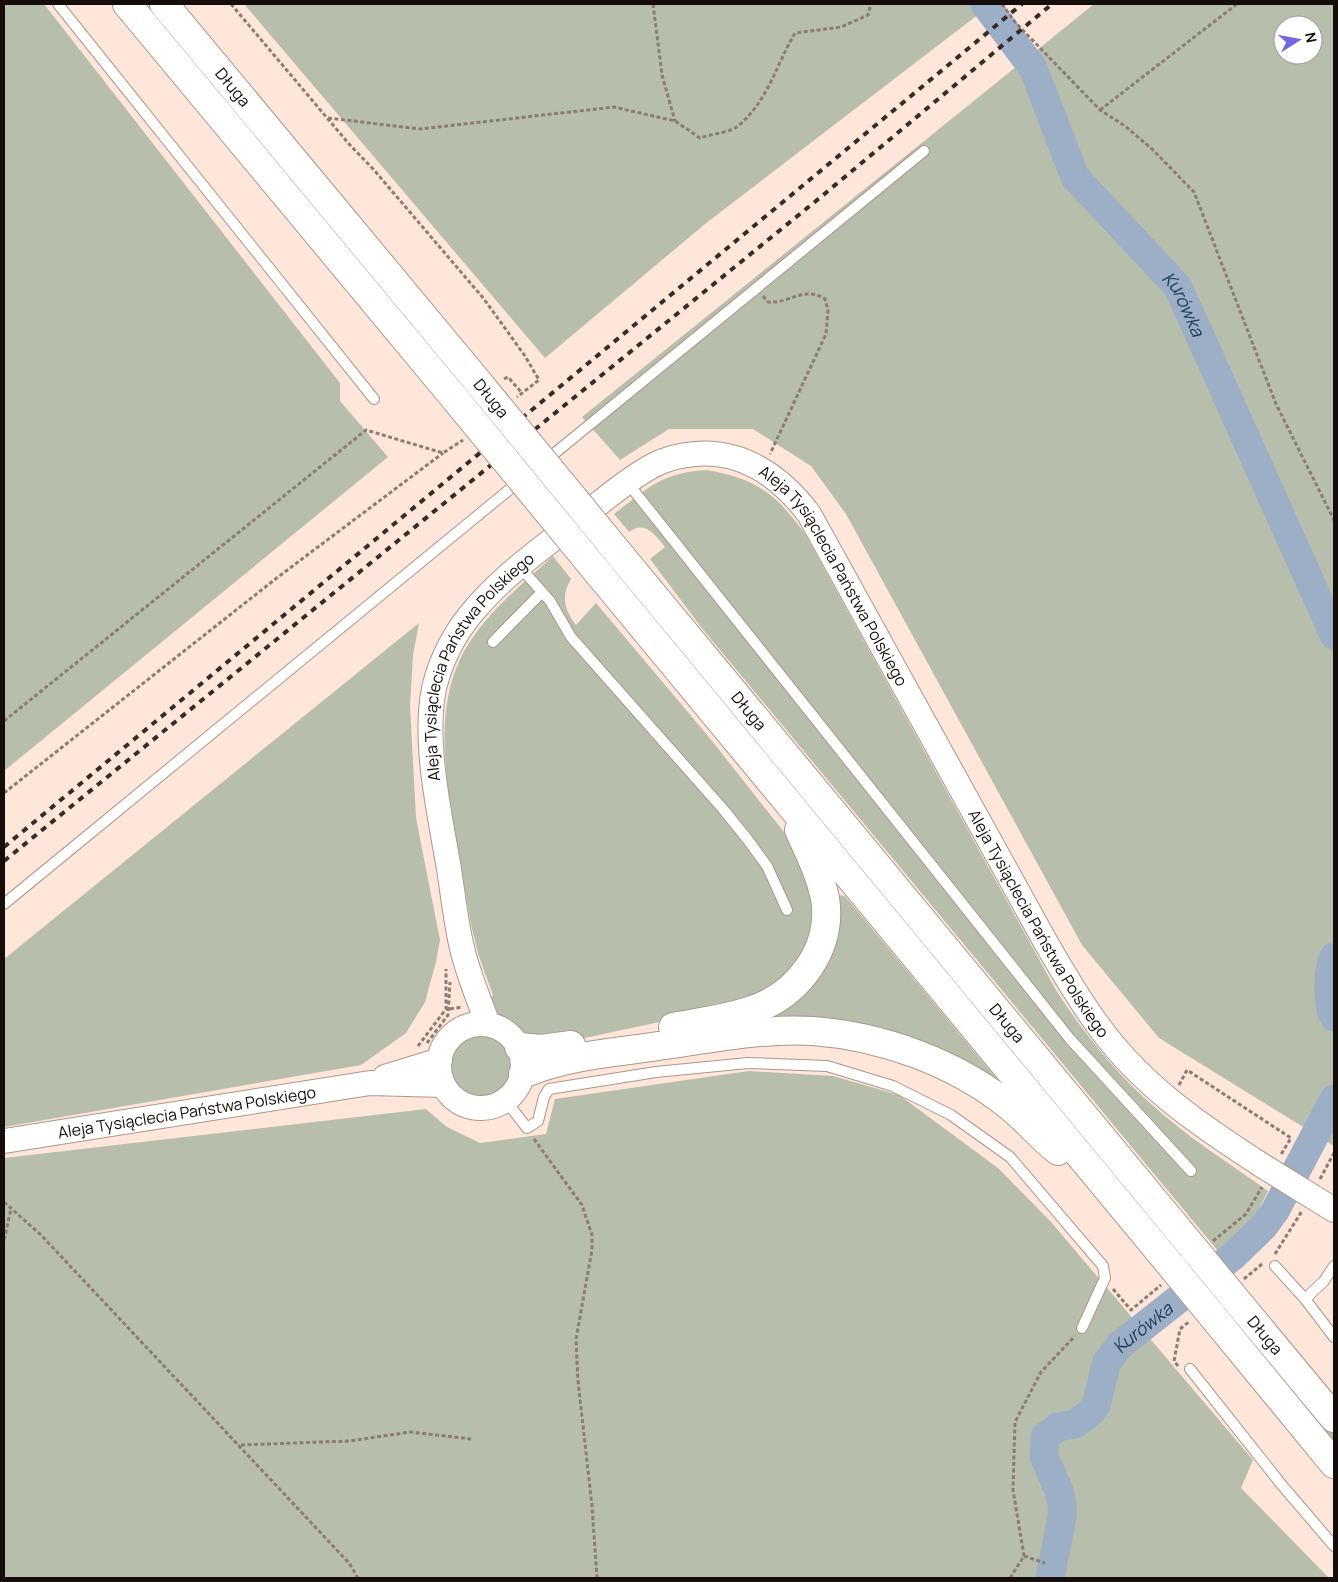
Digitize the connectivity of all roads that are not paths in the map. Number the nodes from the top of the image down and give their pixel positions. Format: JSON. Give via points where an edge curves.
{"nodes":[{"id":1,"x":58,"y":4,"type":"edge"},
{"id":2,"x":127,"y":4,"type":"edge"},
{"id":3,"x":164,"y":4,"type":"edge"},
{"id":4,"x":924,"y":151,"type":"dead end"},
{"id":5,"x":374,"y":399,"type":"dead end"},
{"id":6,"x":627,"y":482,"type":"junction"},
{"id":7,"x":520,"y":567,"type":"junction"},
{"id":8,"x":542,"y":592,"type":"junction"},
{"id":9,"x":494,"y":642,"type":"dead end"},
{"id":10,"x":783,"y":797,"type":"junction"},
{"id":11,"x":4,"y":904,"type":"edge"},
{"id":12,"x":787,"y":910,"type":"dead end"},
{"id":13,"x":462,"y":948,"type":"junction"},
{"id":14,"x":488,"y":1024,"type":"junction"},
{"id":15,"x":461,"y":1029,"type":"junction"},
{"id":16,"x":519,"y":1047,"type":"junction"},
{"id":17,"x":440,"y":1060,"type":"junction"},
{"id":18,"x":523,"y":1074,"type":"junction"},
{"id":19,"x":370,"y":1083,"type":"junction"},
{"id":20,"x":443,"y":1085,"type":"junction"},
{"id":21,"x":506,"y":1101,"type":"junction"},
{"id":22,"x":4,"y":1141,"type":"edge"},
{"id":23,"x":1191,"y":1171,"type":"dead end"},
{"id":24,"x":1113,"y":1197,"type":"junction"},
{"id":25,"x":1334,"y":1210,"type":"edge"},
{"id":26,"x":1273,"y":1261,"type":"road end"},
{"id":27,"x":1334,"y":1266,"type":"edge"},
{"id":28,"x":1305,"y":1299,"type":"junction"},
{"id":29,"x":1082,"y":1328,"type":"road end"},
{"id":30,"x":1334,"y":1337,"type":"edge"},
{"id":31,"x":1185,"y":1369,"type":"road end"},
{"id":32,"x":1334,"y":1418,"type":"edge"},
{"id":33,"x":1334,"y":1464,"type":"edge"},
{"id":34,"x":1334,"y":1546,"type":"edge"}],
"edges":[{"from":1,"to":5,"type":"lane"},
{"from":2,"to":10,"type":"highway","name":"Długa","bridge":true},
{"from":3,"to":32,"type":"highway","name":"Długa","bridge":true,"via":[[1195,1250],[1236,1288]]},
{"from":4,"to":11,"type":"lane"},
{"from":6,"to":7,"type":"street","name":"Aleja Tysiąclecia Państwa Polskiego"},
{"from":6,"to":23,"type":"lane","via":[[1070,1039]]},
{"from":6,"to":25,"type":"street","name":"Aleja Tysiąclecia Państwa Polskiego","bridge":true,"via":[[657,464],[695,454],[738,459],[763,470],[790,490],[813,521],[1045,941],[1088,1011],[1134,1068],[1167,1099],[1209,1131]]},
{"from":7,"to":8,"type":"lane"},
{"from":7,"to":13,"type":"street","name":"Aleja Tysiąclecia Państwa Polskiego","via":[[486,597],[464,624],[444,658],[434,689],[431,733],[435,779]]},
{"from":8,"to":9,"type":"lane"},
{"from":8,"to":12,"type":"lane","via":[[570,637],[748,840],[767,866]]},
{"from":10,"to":16,"type":"highway","via":[[817,871],[826,907],[822,936],[813,961],[790,991],[765,1005],[738,1014],[592,1043],[541,1049]]},
{"from":10,"to":24,"type":"highway"},
{"from":13,"to":14,"type":"street","name":"Aleja Tysiąclecia Państwa Polskiego"},
{"from":13,"to":15,"type":"street","name":"Aleja Tysiąclecia Państwa Polskiego"},
{"from":14,"to":15,"type":"street"},
{"from":14,"to":16,"type":"street","via":[[506,1032]]},
{"from":15,"to":17,"type":"street","via":[[450,1037]]},
{"from":16,"to":18,"type":"street"},
{"from":17,"to":19,"type":"street","name":"Aleja Tysiąclecia Państwa Polskiego"},
{"from":17,"to":20,"type":"street"},
{"from":18,"to":21,"type":"street","via":[[517,1089]]},
{"from":18,"to":24,"type":"highway","via":[[584,1058],[736,1036],[813,1032],[866,1039],[951,1069],[982,1088],[1008,1106]]},
{"from":19,"to":20,"type":"street","name":"Aleja Tysiąclecia Państwa Polskiego"},
{"from":19,"to":22,"type":"street","name":"Aleja Tysiąclecia Państwa Polskiego"},
{"from":20,"to":21,"type":"street","via":[[449,1094],[466,1106],[487,1108]]},
{"from":21,"to":29,"type":"lane","via":[[527,1128],[538,1121],[549,1089],[656,1072],[748,1064],[827,1066],[893,1086],[951,1115],[1010,1157],[1103,1266],[1105,1278]]},
{"from":24,"to":33,"type":"highway","bridge":true,"via":[[1172,1268],[1202,1315]]},
{"from":26,"to":28,"type":"lane"},
{"from":27,"to":28,"type":"lane"},
{"from":28,"to":30,"type":"lane"},
{"from":31,"to":34,"type":"lane"}]}
